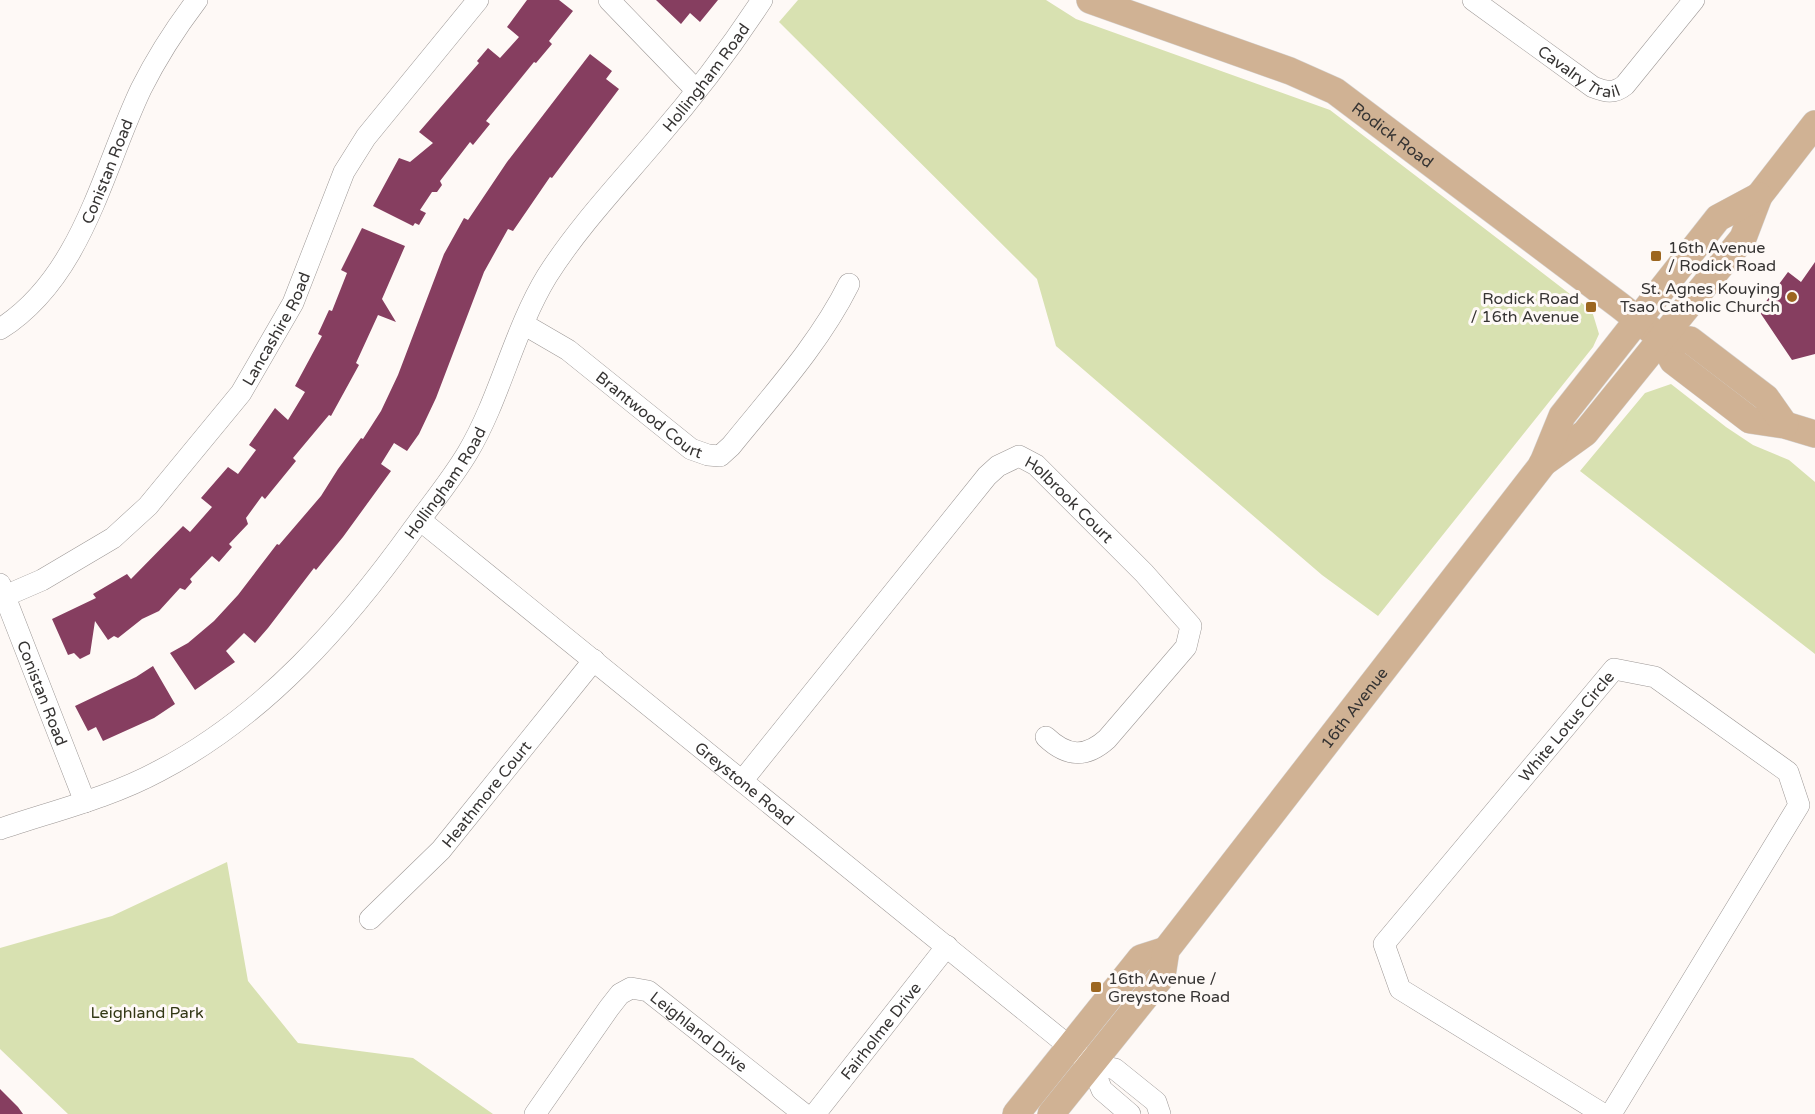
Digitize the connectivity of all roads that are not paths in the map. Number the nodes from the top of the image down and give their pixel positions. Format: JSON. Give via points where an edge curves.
{"nodes":[{"id":1,"x":197,"y":0,"type":"edge"},
{"id":2,"x":478,"y":0,"type":"edge"},
{"id":3,"x":609,"y":0,"type":"edge"},
{"id":4,"x":762,"y":0,"type":"edge"},
{"id":5,"x":1090,"y":0,"type":"edge"},
{"id":6,"x":1473,"y":0,"type":"edge"},
{"id":7,"x":1694,"y":0,"type":"edge"},
{"id":8,"x":696,"y":90,"type":"junction"},
{"id":9,"x":1815,"y":124,"type":"edge"},
{"id":10,"x":1759,"y":196,"type":"junction"},
{"id":11,"x":849,"y":284,"type":"dead end"},
{"id":12,"x":1638,"y":320,"type":"junction"},
{"id":13,"x":525,"y":324,"type":"junction"},
{"id":14,"x":0,"y":329,"type":"edge"},
{"id":15,"x":1661,"y":338,"type":"junction"},
{"id":16,"x":1815,"y":434,"type":"edge"},
{"id":17,"x":1542,"y":465,"type":"junction"},
{"id":18,"x":420,"y":520,"type":"junction"},
{"id":19,"x":2,"y":589,"type":"edge"},
{"id":20,"x":594,"y":660,"type":"junction"},
{"id":21,"x":1046,"y":737,"type":"dead end"},
{"id":22,"x":742,"y":781,"type":"junction"},
{"id":23,"x":85,"y":802,"type":"junction"},
{"id":24,"x":0,"y":829,"type":"edge"},
{"id":25,"x":370,"y":919,"type":"dead end"},
{"id":26,"x":947,"y":946,"type":"junction"},
{"id":27,"x":1166,"y":950,"type":"junction"},
{"id":28,"x":1070,"y":1046,"type":"junction"},
{"id":29,"x":1091,"y":1064,"type":"junction"},
{"id":30,"x":535,"y":1114,"type":"edge"},
{"id":31,"x":804,"y":1114,"type":"edge"},
{"id":32,"x":815,"y":1114,"type":"edge"},
{"id":33,"x":1016,"y":1114,"type":"edge"},
{"id":34,"x":1051,"y":1114,"type":"edge"},
{"id":35,"x":1130,"y":1114,"type":"edge"},
{"id":36,"x":1160,"y":1114,"type":"edge"},
{"id":37,"x":1603,"y":1114,"type":"edge"},
{"id":38,"x":1611,"y":1114,"type":"edge"}],
"edges":[{"from":1,"to":14,"type":"street","name":"Conistan Road","via":[[165,42],[140,91],[88,220],[33,303]]},
{"from":2,"to":19,"type":"street","name":"Lancashire Road","via":[[366,137],[344,172],[292,303],[241,393],[148,506],[113,538],[42,580]]},
{"from":3,"to":8,"type":"street"},
{"from":4,"to":8,"type":"street","name":"Hollingham Road"},
{"from":5,"to":12,"type":"main road","name":"Rodick Road","via":[[1290,71],[1335,91]]},
{"from":6,"to":7,"type":"street","name":"Cavalry Trail","via":[[1593,87],[1607,92],[1625,85]]},
{"from":8,"to":13,"type":"street","name":"Hollingham Road","via":[[559,258]]},
{"from":9,"to":10,"type":"main road","name":"16th Avenue"},
{"from":10,"to":12,"type":"main road","name":"16th Avenue","via":[[1718,218]]},
{"from":10,"to":15,"type":"main road","name":"16th Avenue","via":[[1743,238]]},
{"from":11,"to":13,"type":"street","name":"Brantwood Court","via":[[813,343],[720,456],[691,448],[568,350]]},
{"from":12,"to":15,"type":"main road","name":"Rodick Road"},
{"from":12,"to":17,"type":"main road","name":"16th Avenue","via":[[1562,416]]},
{"from":13,"to":18,"type":"street","name":"Hollingham Road","via":[[470,449]]},
{"from":15,"to":16,"type":"main road","via":[[1690,340],[1766,398],[1785,425]]},
{"from":15,"to":17,"type":"main road","name":"16th Avenue","via":[[1584,433]]},
{"from":17,"to":27,"type":"main road","name":"16th Avenue"},
{"from":18,"to":20,"type":"street","name":"Greystone Road"},
{"from":18,"to":23,"type":"street","name":"Hollingham Road","via":[[326,640],[249,711],[203,746],[159,771]]},
{"from":19,"to":23,"type":"street","name":"Conistan Road"},
{"from":20,"to":22,"type":"street","name":"Greystone Road"},
{"from":20,"to":25,"type":"street","name":"Heathmore Court","via":[[441,850]]},
{"from":21,"to":22,"type":"street","name":"Holbrook Court","via":[[1067,750],[1094,751],[1186,647],[1191,626],[1036,465],[1018,456],[987,476]]},
{"from":22,"to":26,"type":"street","name":"Greystone Road"},
{"from":23,"to":24,"type":"street","name":"Hollingham Road"},
{"from":26,"to":28,"type":"street","name":"Greystone Road"},
{"from":26,"to":32,"type":"street","name":"Fairholme Drive"},
{"from":27,"to":28,"type":"main road","via":[[1141,958]]},
{"from":27,"to":29,"type":"main road","name":"16th Avenue","via":[[1162,976]]},
{"from":28,"to":29,"type":"street","name":"Greystone Road"},
{"from":28,"to":33,"type":"main road"},
{"from":29,"to":34,"type":"main road","name":"16th Avenue"},
{"from":29,"to":35,"type":"street","via":[[1102,1090]]},
{"from":29,"to":36,"type":"street","via":[[1115,1069],[1156,1102]]},
{"from":30,"to":31,"type":"street","name":"Leighland Drive","via":[[609,1008],[631,988],[648,991]]},
{"from":37,"to":38,"type":"street","name":"White Lotus Circle","via":[[1401,989],[1384,944],[1614,669],[1655,677],[1788,772],[1799,805]]}]}
